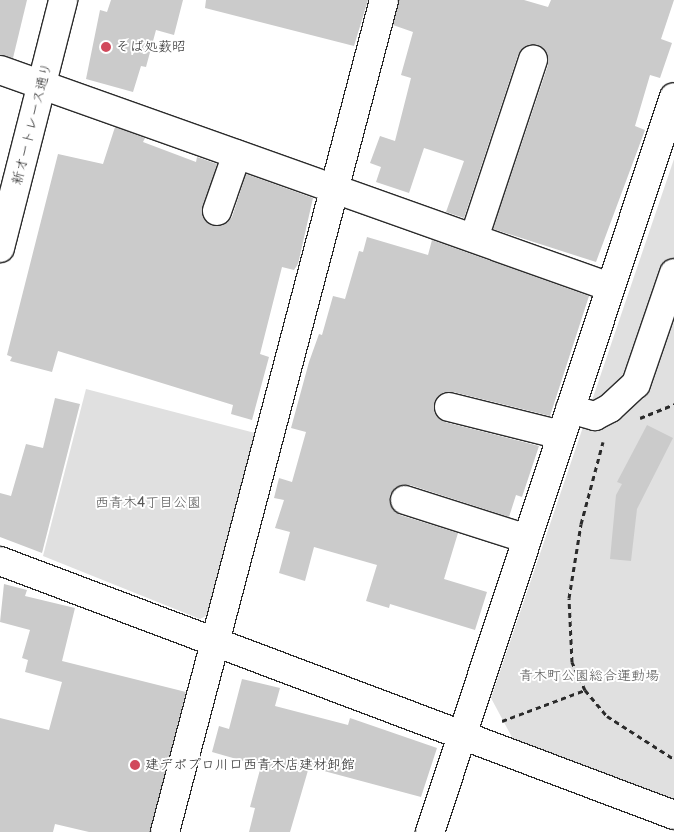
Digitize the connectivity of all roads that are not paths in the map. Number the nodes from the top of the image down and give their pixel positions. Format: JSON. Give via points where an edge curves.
{"nodes":[{"id":1,"x":63,"y":0,"type":"edge"},
{"id":2,"x":384,"y":0,"type":"edge"},
{"id":3,"x":533,"y":60,"type":"dead end"},
{"id":4,"x":0,"y":70,"type":"edge"},
{"id":5,"x":42,"y":84,"type":"junction"},
{"id":6,"x":674,"y":97,"type":"edge"},
{"id":7,"x":237,"y":154,"type":"junction"},
{"id":8,"x":333,"y":188,"type":"junction"},
{"id":9,"x":217,"y":211,"type":"dead end"},
{"id":10,"x":474,"y":238,"type":"junction"},
{"id":11,"x":0,"y":248,"type":"edge"},
{"id":12,"x":674,"y":273,"type":"edge"},
{"id":13,"x":610,"y":287,"type":"junction"},
{"id":14,"x":449,"y":407,"type":"dead end"},
{"id":15,"x":570,"y":409,"type":"junction"},
{"id":16,"x":561,"y":436,"type":"junction"},
{"id":17,"x":405,"y":500,"type":"dead end"},
{"id":18,"x":527,"y":539,"type":"junction"},
{"id":19,"x":0,"y":561,"type":"edge"},
{"id":20,"x":216,"y":643,"type":"junction"},
{"id":21,"x":462,"y":736,"type":"junction"},
{"id":22,"x":674,"y":815,"type":"edge"},
{"id":23,"x":166,"y":832,"type":"edge"},
{"id":24,"x":430,"y":832,"type":"edge"}],
"edges":[{"from":1,"to":5,"type":"street","name":"新オートレース通り"},
{"from":2,"to":8,"type":"street"},
{"from":3,"to":10,"type":"street"},
{"from":4,"to":5,"type":"street"},
{"from":5,"to":7,"type":"street"},
{"from":5,"to":11,"type":"street","name":"新オートレース通り"},
{"from":6,"to":13,"type":"street"},
{"from":7,"to":8,"type":"street"},
{"from":7,"to":9,"type":"street"},
{"from":8,"to":10,"type":"street"},
{"from":8,"to":20,"type":"street"},
{"from":10,"to":13,"type":"street"},
{"from":12,"to":15,"type":"street","via":[[636,384],[610,408],[594,416]]},
{"from":13,"to":15,"type":"street"},
{"from":14,"to":16,"type":"street"},
{"from":15,"to":16,"type":"street"},
{"from":16,"to":18,"type":"street"},
{"from":17,"to":18,"type":"street"},
{"from":18,"to":21,"type":"street"},
{"from":19,"to":20,"type":"street"},
{"from":20,"to":21,"type":"street"},
{"from":20,"to":23,"type":"street"},
{"from":21,"to":22,"type":"street"},
{"from":21,"to":24,"type":"street"}]}
